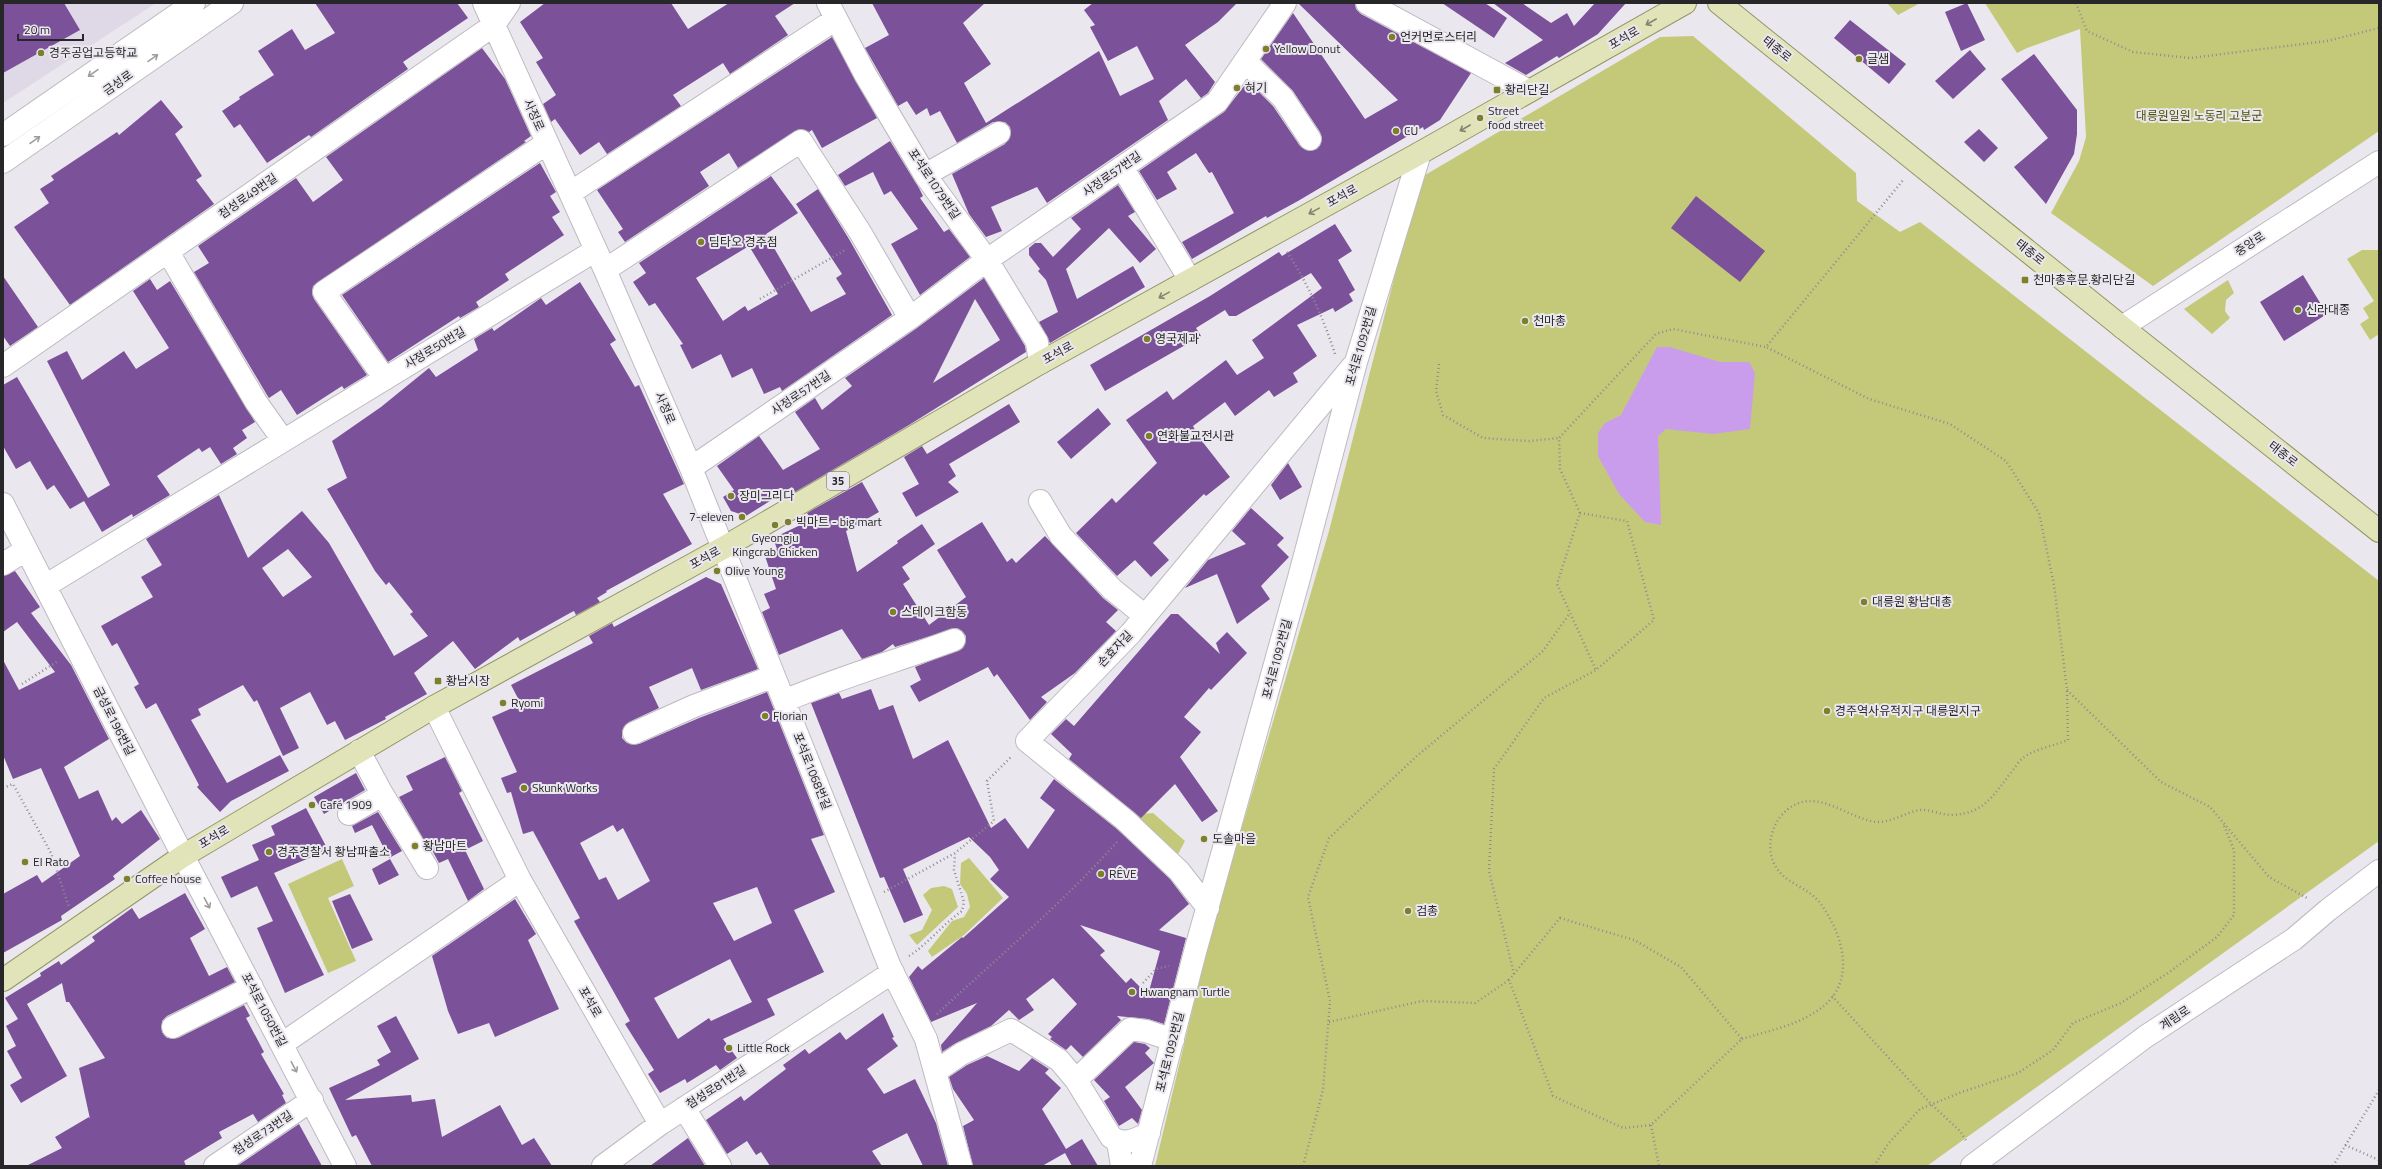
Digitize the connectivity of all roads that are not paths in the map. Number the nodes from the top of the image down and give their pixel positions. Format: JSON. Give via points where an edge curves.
{"nodes":[{"id":1,"x":194,"y":3,"type":"edge"},
{"id":2,"x":232,"y":3,"type":"edge"},
{"id":3,"x":484,"y":3,"type":"edge"},
{"id":4,"x":509,"y":3,"type":"edge"},
{"id":5,"x":1285,"y":3,"type":"edge"},
{"id":6,"x":1368,"y":3,"type":"edge"},
{"id":7,"x":1685,"y":3,"type":"edge"},
{"id":8,"x":1719,"y":3,"type":"edge"},
{"id":9,"x":832,"y":11,"type":"edge"},
{"id":10,"x":494,"y":25,"type":"junction"},
{"id":11,"x":1245,"y":61,"type":"junction"},
{"id":12,"x":1529,"y":91,"type":"junction"},
{"id":13,"x":999,"y":133,"type":"dead end"},
{"id":14,"x":3,"y":135,"type":"edge"},
{"id":15,"x":1310,"y":139,"type":"dead end"},
{"id":16,"x":547,"y":142,"type":"junction"},
{"id":17,"x":1420,"y":153,"type":"junction"},
{"id":18,"x":3,"y":162,"type":"edge"},
{"id":19,"x":2379,"y":162,"type":"edge"},
{"id":20,"x":1122,"y":167,"type":"junction"},
{"id":21,"x":925,"y":174,"type":"junction"},
{"id":22,"x":570,"y":193,"type":"junction"},
{"id":23,"x":596,"y":250,"type":"junction"},
{"id":24,"x":168,"y":252,"type":"junction"},
{"id":25,"x":988,"y":260,"type":"junction"},
{"id":26,"x":605,"y":270,"type":"junction"},
{"id":27,"x":1190,"y":280,"type":"junction"},
{"id":28,"x":910,"y":318,"type":"junction"},
{"id":29,"x":2122,"y":327,"type":"junction"},
{"id":30,"x":1040,"y":363,"type":"junction"},
{"id":31,"x":3,"y":366,"type":"edge"},
{"id":32,"x":1349,"y":370,"type":"junction"},
{"id":33,"x":385,"y":379,"type":"junction"},
{"id":34,"x":279,"y":443,"type":"junction"},
{"id":35,"x":691,"y":468,"type":"junction"},
{"id":36,"x":1040,"y":501,"type":"dead end"},
{"id":37,"x":3,"y":504,"type":"edge"},
{"id":38,"x":2379,"y":531,"type":"edge"},
{"id":39,"x":723,"y":548,"type":"junction"},
{"id":40,"x":26,"y":550,"type":"junction"},
{"id":41,"x":3,"y":564,"type":"edge"},
{"id":42,"x":45,"y":586,"type":"junction"},
{"id":43,"x":1145,"y":616,"type":"junction"},
{"id":44,"x":954,"y":640,"type":"dead end"},
{"id":45,"x":774,"y":676,"type":"junction"},
{"id":46,"x":784,"y":701,"type":"junction"},
{"id":47,"x":434,"y":707,"type":"junction"},
{"id":48,"x":634,"y":734,"type":"dead end"},
{"id":49,"x":359,"y":751,"type":"junction"},
{"id":50,"x":382,"y":795,"type":"junction"},
{"id":51,"x":348,"y":814,"type":"dead end"},
{"id":52,"x":182,"y":856,"type":"junction"},
{"id":53,"x":427,"y":868,"type":"dead end"},
{"id":54,"x":2379,"y":871,"type":"edge"},
{"id":55,"x":520,"y":880,"type":"junction"},
{"id":56,"x":1208,"y":908,"type":"junction"},
{"id":57,"x":892,"y":970,"type":"junction"},
{"id":58,"x":3,"y":980,"type":"edge"},
{"id":59,"x":252,"y":987,"type":"junction"},
{"id":60,"x":173,"y":1027,"type":"dead end"},
{"id":61,"x":1173,"y":1040,"type":"junction"},
{"id":62,"x":282,"y":1044,"type":"junction"},
{"id":63,"x":935,"y":1072,"type":"junction"},
{"id":64,"x":1076,"y":1080,"type":"junction"},
{"id":65,"x":312,"y":1100,"type":"junction"},
{"id":66,"x":684,"y":1108,"type":"junction"},
{"id":67,"x":660,"y":1124,"type":"junction"},
{"id":68,"x":1149,"y":1133,"type":"junction"},
{"id":69,"x":1118,"y":1142,"type":"junction"},
{"id":70,"x":613,"y":1163,"type":"edge"},
{"id":71,"x":1976,"y":1163,"type":"edge"},
{"id":72,"x":215,"y":1166,"type":"edge"},
{"id":73,"x":345,"y":1166,"type":"edge"},
{"id":74,"x":720,"y":1166,"type":"edge"},
{"id":75,"x":961,"y":1166,"type":"edge"},
{"id":76,"x":1122,"y":1166,"type":"edge"},
{"id":77,"x":1140,"y":1166,"type":"edge"}],
"edges":[{"from":1,"to":14,"type":"street","name":"금성로","one_way":true},
{"from":18,"to":2,"type":"street","name":"금성로","one_way":true},
{"from":3,"to":10,"type":"street","name":"사정로"},
{"from":4,"to":10,"type":"street"},
{"from":5,"to":11,"type":"street","name":"사정로57번길"},
{"from":6,"to":12,"type":"street"},
{"from":7,"to":12,"type":"main road","name":"포석로","number":"35","one_way":true},
{"from":8,"to":29,"type":"main road","name":"태종로"},
{"from":9,"to":21,"type":"street","name":"포석로1079번길","via":[[865,74]]},
{"from":9,"to":22,"type":"street"},
{"from":10,"to":16,"type":"street","name":"사정로"},
{"from":10,"to":24,"type":"street","name":"첨성로49번길"},
{"from":11,"to":15,"type":"street","via":[[1283,98]]},
{"from":11,"to":20,"type":"street","name":"사정로57번길","via":[[1217,102]]},
{"from":12,"to":17,"type":"main road","name":"포석로","number":"35","one_way":true},
{"from":13,"to":21,"type":"street"},
{"from":16,"to":22,"type":"street","name":"사정로"},
{"from":16,"to":33,"type":"street","via":[[324,292]]},
{"from":17,"to":27,"type":"main road","name":"포석로","number":"35","one_way":true},
{"from":17,"to":32,"type":"street","name":"포석로1092번길"},
{"from":19,"to":29,"type":"street","name":"중앙로"},
{"from":20,"to":25,"type":"street","name":"사정로57번길"},
{"from":20,"to":27,"type":"street"},
{"from":21,"to":25,"type":"street","name":"포석로1079번길"},
{"from":22,"to":23,"type":"street","name":"사정로"},
{"from":23,"to":26,"type":"street","name":"사정로"},
{"from":23,"to":33,"type":"street","name":"사정로50번길"},
{"from":24,"to":31,"type":"street","name":"첨성로49번길"},
{"from":24,"to":34,"type":"street"},
{"from":25,"to":28,"type":"street","name":"사정로57번길"},
{"from":25,"to":30,"type":"street","name":"포석로1079번길","via":[[1037,342]]},
{"from":26,"to":28,"type":"street","via":[[801,141],[864,239]]},
{"from":26,"to":35,"type":"street","name":"사정로"},
{"from":27,"to":30,"type":"main road","name":"포석로","number":"35","one_way":true},
{"from":28,"to":35,"type":"street","name":"사정로57번길"},
{"from":29,"to":38,"type":"main road","name":"태종로"},
{"from":30,"to":39,"type":"main road","name":"포석로","number":"35"},
{"from":32,"to":43,"type":"street","name":"손효자길"},
{"from":32,"to":56,"type":"street","name":"포석로1092번길","via":[[1299,578]]},
{"from":33,"to":34,"type":"street","name":"사정로50번길"},
{"from":34,"to":42,"type":"street"},
{"from":35,"to":39,"type":"street","name":"사정로"},
{"from":36,"to":43,"type":"street","via":[[1060,536],[1112,589]]},
{"from":37,"to":40,"type":"street","name":"금성로196번길"},
{"from":39,"to":45,"type":"street","name":"포석로1068번길"},
{"from":39,"to":47,"type":"main road","name":"포석로","number":"35"},
{"from":40,"to":41,"type":"street"},
{"from":40,"to":42,"type":"street","name":"금성로196번길"},
{"from":42,"to":52,"type":"street","name":"금성로196번길"},
{"from":43,"to":56,"type":"street","name":"손효자길","via":[[1132,633],[1027,741],[1132,826],[1179,871]]},
{"from":44,"to":46,"type":"street","via":[[833,680]]},
{"from":45,"to":46,"type":"street","name":"포석로1068번길"},
{"from":45,"to":48,"type":"street","via":[[694,706]]},
{"from":46,"to":57,"type":"street","name":"포석로1068번길"},
{"from":47,"to":49,"type":"main road","name":"포석로","number":"35"},
{"from":47,"to":55,"type":"street","name":"포석로"},
{"from":49,"to":50,"type":"street"},
{"from":49,"to":52,"type":"main road","name":"포석로","number":"35"},
{"from":50,"to":51,"type":"street"},
{"from":50,"to":53,"type":"street"},
{"from":52,"to":58,"type":"main road","name":"포석로","number":"35"},
{"from":52,"to":59,"type":"street","name":"포석로1050번길","one_way":true},
{"from":54,"to":71,"type":"street","name":"계림로","via":[[2294,939],[2145,1037]]},
{"from":55,"to":62,"type":"street"},
{"from":55,"to":67,"type":"street","name":"포석로"},
{"from":56,"to":61,"type":"street","name":"포석로1092번길"},
{"from":57,"to":63,"type":"street","name":"포석로1068번길","via":[[926,1039]]},
{"from":57,"to":66,"type":"street","name":"첨성로81번길"},
{"from":59,"to":60,"type":"street"},
{"from":59,"to":62,"type":"street","name":"포석로1050번길"},
{"from":61,"to":64,"type":"street","via":[[1146,1031],[1130,1029]]},
{"from":61,"to":68,"type":"street","name":"포석로1092번길"},
{"from":62,"to":65,"type":"street","name":"포석로1050번길","one_way":true},
{"from":63,"to":64,"type":"street","via":[[961,1054],[1011,1030],[1059,1060]]},
{"from":63,"to":75,"type":"street","name":"포석로1068번길"},
{"from":64,"to":69,"type":"street","via":[[1111,1137]]},
{"from":65,"to":72,"type":"street","name":"첨성로73번길"},
{"from":65,"to":73,"type":"street","name":"포석로1050번길"},
{"from":66,"to":67,"type":"street","name":"첨성로81번길"},
{"from":66,"to":74,"type":"street"},
{"from":67,"to":70,"type":"street","name":"첨성로81번길"},
{"from":68,"to":69,"type":"street","via":[[1133,1142]]},
{"from":68,"to":77,"type":"street","name":"포석로1092번길"},
{"from":69,"to":76,"type":"street"}]}
